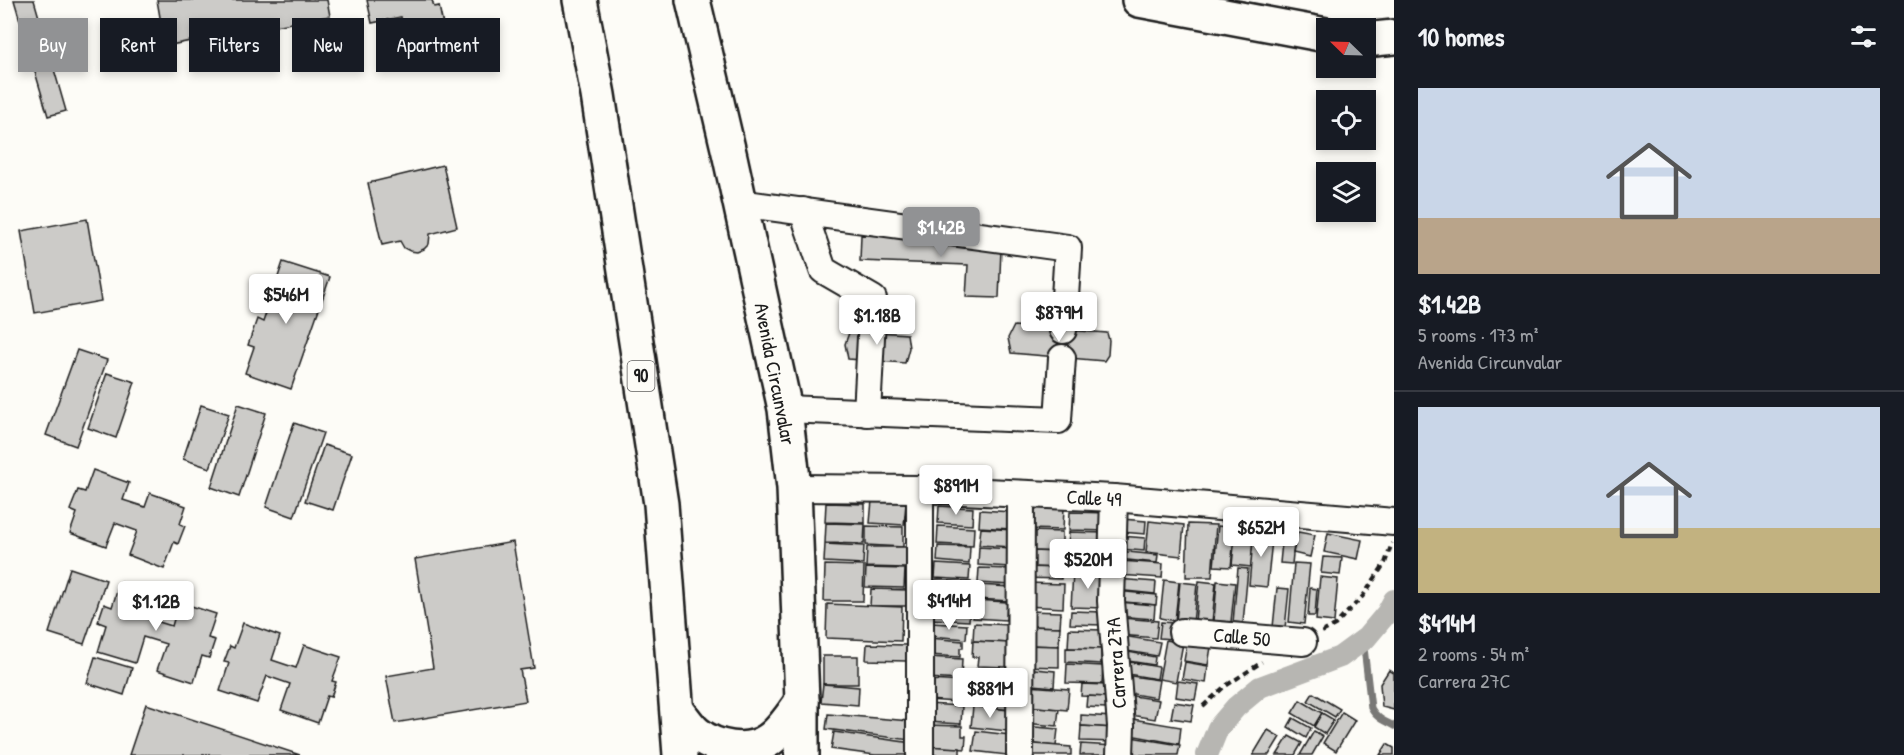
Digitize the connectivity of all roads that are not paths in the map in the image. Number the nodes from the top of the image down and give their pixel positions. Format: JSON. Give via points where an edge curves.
{"nodes":[{"id":1,"x":580,"y":0,"type":"edge"},
{"id":2,"x":693,"y":0,"type":"edge"},
{"id":3,"x":1139,"y":0,"type":"edge"},
{"id":4,"x":1316,"y":33,"type":"edge"},
{"id":5,"x":1394,"y":37,"type":"edge"},
{"id":6,"x":1376,"y":39,"type":"edge"},
{"id":7,"x":739,"y":203,"type":"junction"},
{"id":8,"x":802,"y":211,"type":"junction"},
{"id":9,"x":1063,"y":330,"type":"dead end"},
{"id":10,"x":1062,"y":358,"type":"dead end"},
{"id":11,"x":785,"y":410,"type":"junction"},
{"id":12,"x":867,"y":413,"type":"junction"},
{"id":13,"x":794,"y":488,"type":"junction"},
{"id":14,"x":920,"y":489,"type":"junction"},
{"id":15,"x":1021,"y":494,"type":"junction"},
{"id":16,"x":1114,"y":498,"type":"junction"},
{"id":17,"x":1394,"y":522,"type":"edge"},
{"id":18,"x":1182,"y":632,"type":"dead end"},
{"id":19,"x":1303,"y":642,"type":"dead end"},
{"id":20,"x":802,"y":701,"type":"junction"},
{"id":21,"x":678,"y":711,"type":"junction"},
{"id":22,"x":680,"y":755,"type":"edge"},
{"id":23,"x":802,"y":755,"type":"edge"},
{"id":24,"x":920,"y":755,"type":"edge"},
{"id":25,"x":1020,"y":755,"type":"edge"},
{"id":26,"x":1120,"y":755,"type":"edge"}],
"edges":[{"from":1,"to":21,"type":"main road","number":"90","via":[[661,504]]},
{"from":2,"to":7,"type":"main road","name":"Avenida Circunvalar"},
{"from":3,"to":4,"type":"main road"},
{"from":5,"to":6,"type":"main road"},
{"from":7,"to":8,"type":"street"},
{"from":7,"to":11,"type":"main road","name":"Avenida Circunvalar"},
{"from":8,"to":9,"type":"street","via":[[1068,248]]},
{"from":8,"to":12,"type":"street","via":[[823,270],[873,299]]},
{"from":10,"to":12,"type":"street","via":[[1058,420]]},
{"from":11,"to":12,"type":"street"},
{"from":11,"to":13,"type":"main road","name":"Avenida Circunvalar"},
{"from":13,"to":14,"type":"street","name":"Calle 49"},
{"from":13,"to":20,"type":"main road","name":"Avenida Circunvalar"},
{"from":14,"to":15,"type":"street","name":"Calle 49"},
{"from":14,"to":24,"type":"street"},
{"from":15,"to":16,"type":"street","name":"Calle 49"},
{"from":15,"to":25,"type":"street"},
{"from":16,"to":17,"type":"street","name":"Calle 49"},
{"from":16,"to":26,"type":"street","name":"Carrera 27A","via":[[1111,602]]},
{"from":18,"to":19,"type":"street","name":"Calle 50"},
{"from":20,"to":21,"type":"main road","via":[[768,741],[743,749],[717,746],[696,733]]},
{"from":20,"to":23,"type":"main road","name":"Avenida Circunvalar"},
{"from":21,"to":22,"type":"main road","number":"90"}]}
